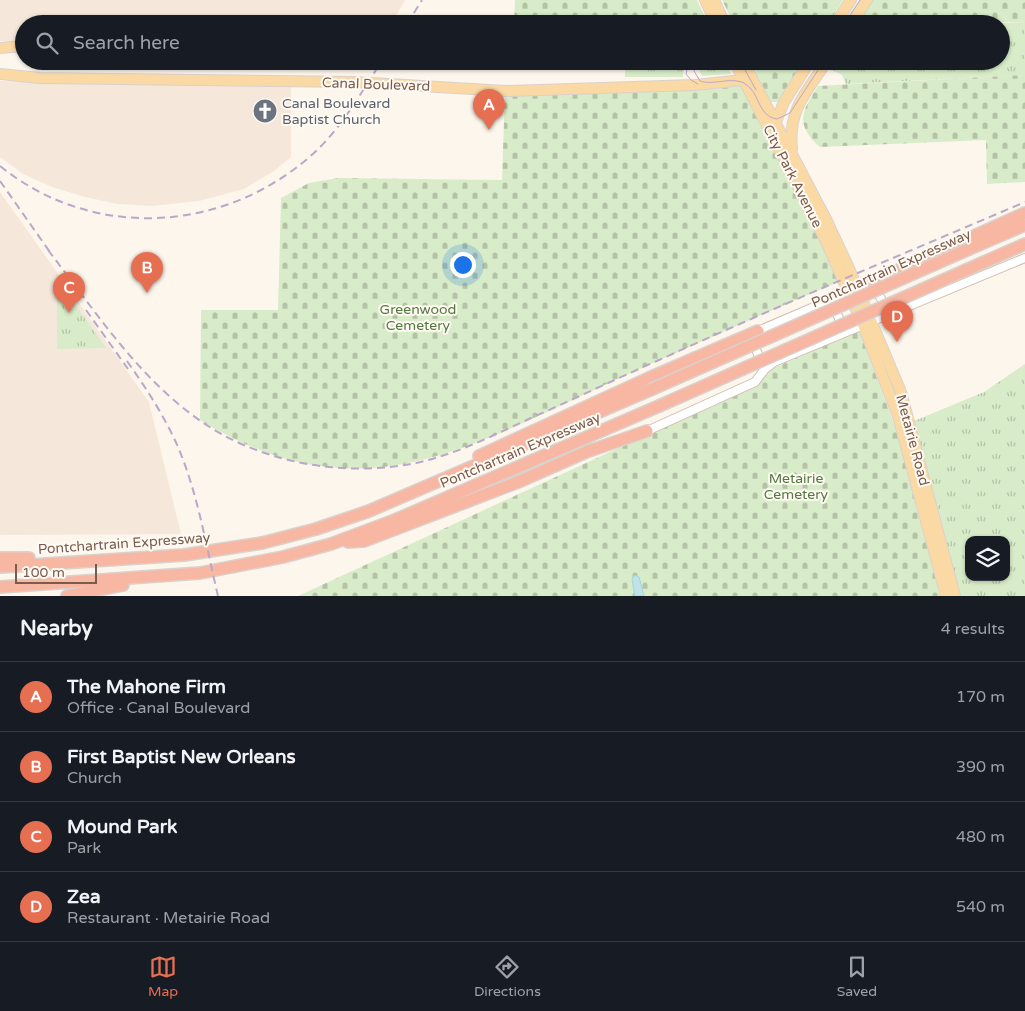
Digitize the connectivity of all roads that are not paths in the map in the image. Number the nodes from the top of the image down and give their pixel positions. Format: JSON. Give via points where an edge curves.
{"nodes":[{"id":1,"x":705,"y":0,"type":"edge"},
{"id":2,"x":714,"y":0,"type":"edge"},
{"id":3,"x":850,"y":0,"type":"edge"},
{"id":4,"x":867,"y":0,"type":"edge"},
{"id":5,"x":712,"y":15,"type":"edge"},
{"id":6,"x":721,"y":15,"type":"edge"},
{"id":7,"x":841,"y":15,"type":"edge"},
{"id":8,"x":857,"y":15,"type":"edge"},
{"id":9,"x":15,"y":47,"type":"edge"},
{"id":10,"x":0,"y":48,"type":"edge"},
{"id":11,"x":740,"y":70,"type":"edge"},
{"id":12,"x":745,"y":70,"type":"edge"},
{"id":13,"x":804,"y":70,"type":"edge"},
{"id":14,"x":821,"y":70,"type":"edge"},
{"id":15,"x":0,"y":74,"type":"edge"},
{"id":16,"x":747,"y":80,"type":"junction"},
{"id":17,"x":784,"y":102,"type":"junction"},
{"id":18,"x":766,"y":104,"type":"junction"},
{"id":19,"x":794,"y":111,"type":"junction"},
{"id":20,"x":761,"y":114,"type":"junction"},
{"id":21,"x":775,"y":122,"type":"junction"},
{"id":22,"x":775,"y":140,"type":"junction"},
{"id":23,"x":793,"y":155,"type":"junction"},
{"id":24,"x":1025,"y":213,"type":"edge"},
{"id":25,"x":1025,"y":224,"type":"edge"},
{"id":26,"x":1025,"y":244,"type":"edge"},
{"id":27,"x":1025,"y":258,"type":"edge"},
{"id":28,"x":872,"y":282,"type":"junction"},
{"id":29,"x":853,"y":290,"type":"junction"},
{"id":30,"x":831,"y":300,"type":"junction"},
{"id":31,"x":889,"y":315,"type":"junction"},
{"id":32,"x":867,"y":323,"type":"junction"},
{"id":33,"x":758,"y":332,"type":"junction"},
{"id":34,"x":845,"y":332,"type":"junction"},
{"id":35,"x":769,"y":364,"type":"junction"},
{"id":36,"x":646,"y":431,"type":"joint"},
{"id":37,"x":369,"y":511,"type":"junction"},
{"id":38,"x":331,"y":544,"type":"junction"},
{"id":39,"x":146,"y":557,"type":"junction"},
{"id":40,"x":0,"y":558,"type":"edge"},
{"id":41,"x":0,"y":567,"type":"edge"},
{"id":42,"x":169,"y":576,"type":"junction"},
{"id":43,"x":0,"y":587,"type":"edge"},
{"id":44,"x":67,"y":596,"type":"edge"},
{"id":45,"x":946,"y":596,"type":"edge"},
{"id":46,"x":955,"y":596,"type":"edge"}],
"edges":[{"from":1,"to":5,"type":"main road"},
{"from":2,"to":6,"type":"main road"},
{"from":3,"to":7,"type":"main road"},
{"from":4,"to":8,"type":"main road"},
{"from":9,"to":10,"type":"main road"},
{"from":11,"to":16,"type":"main road","name":"City Park Avenue"},
{"from":12,"to":16,"type":"main road","name":"City Park Avenue"},
{"from":13,"to":17,"type":"main road"},
{"from":14,"to":19,"type":"main road"},
{"from":15,"to":16,"type":"main road","name":"Canal Boulevard","via":[[40,78],[355,82],[505,91],[695,85]]},
{"from":16,"to":18,"type":"main road","name":"City Park Avenue"},
{"from":16,"to":20,"type":"main road","name":"City Park Avenue"},
{"from":17,"to":18,"type":"main road","via":[[776,107]]},
{"from":17,"to":21,"type":"main road"},
{"from":18,"to":21,"type":"main road","name":"City Park Avenue"},
{"from":19,"to":21,"type":"main road"},
{"from":19,"to":23,"type":"main road","via":[[791,128]]},
{"from":20,"to":21,"type":"main road"},
{"from":20,"to":22,"type":"main road","name":"City Park Avenue"},
{"from":21,"to":22,"type":"main road"},
{"from":21,"to":23,"type":"main road","name":"City Park Avenue"},
{"from":22,"to":29,"type":"main road","name":"City Park Avenue"},
{"from":23,"to":29,"type":"main road","name":"City Park Avenue","via":[[848,266]]},
{"from":24,"to":28,"type":"highway"},
{"from":25,"to":37,"type":"highway","name":"Pontchartrain Expressway","bridge":true},
{"from":26,"to":38,"type":"highway","name":"Pontchartrain Expressway","bridge":true,"via":[[395,520]]},
{"from":27,"to":31,"type":"street"},
{"from":28,"to":29,"type":"street"},
{"from":28,"to":31,"type":"street"},
{"from":29,"to":30,"type":"street"},
{"from":29,"to":32,"type":"main road","name":"Metairie Road"},
{"from":30,"to":33,"type":"street"},
{"from":30,"to":34,"type":"street"},
{"from":31,"to":32,"type":"street"},
{"from":32,"to":34,"type":"street"},
{"from":32,"to":45,"type":"main road","name":"Metairie Road","via":[[898,416]]},
{"from":32,"to":46,"type":"main road","name":"Metairie Road","via":[[901,392]]},
{"from":33,"to":35,"type":"street","via":[[752,341],[761,362]]},
{"from":33,"to":37,"type":"highway","via":[[417,484]]},
{"from":34,"to":35,"type":"street"},
{"from":35,"to":36,"type":"street","via":[[755,382]]},
{"from":36,"to":38,"type":"highway","via":[[364,541]]},
{"from":37,"to":39,"type":"highway","name":"Pontchartrain Expressway","via":[[262,543],[194,554]]},
{"from":38,"to":42,"type":"highway","name":"Pontchartrain Expressway","via":[[228,568]]},
{"from":39,"to":40,"type":"highway"},
{"from":39,"to":41,"type":"highway","name":"Pontchartrain Expressway"},
{"from":42,"to":43,"type":"highway","name":"Pontchartrain Expressway"},
{"from":42,"to":44,"type":"highway"}]}
